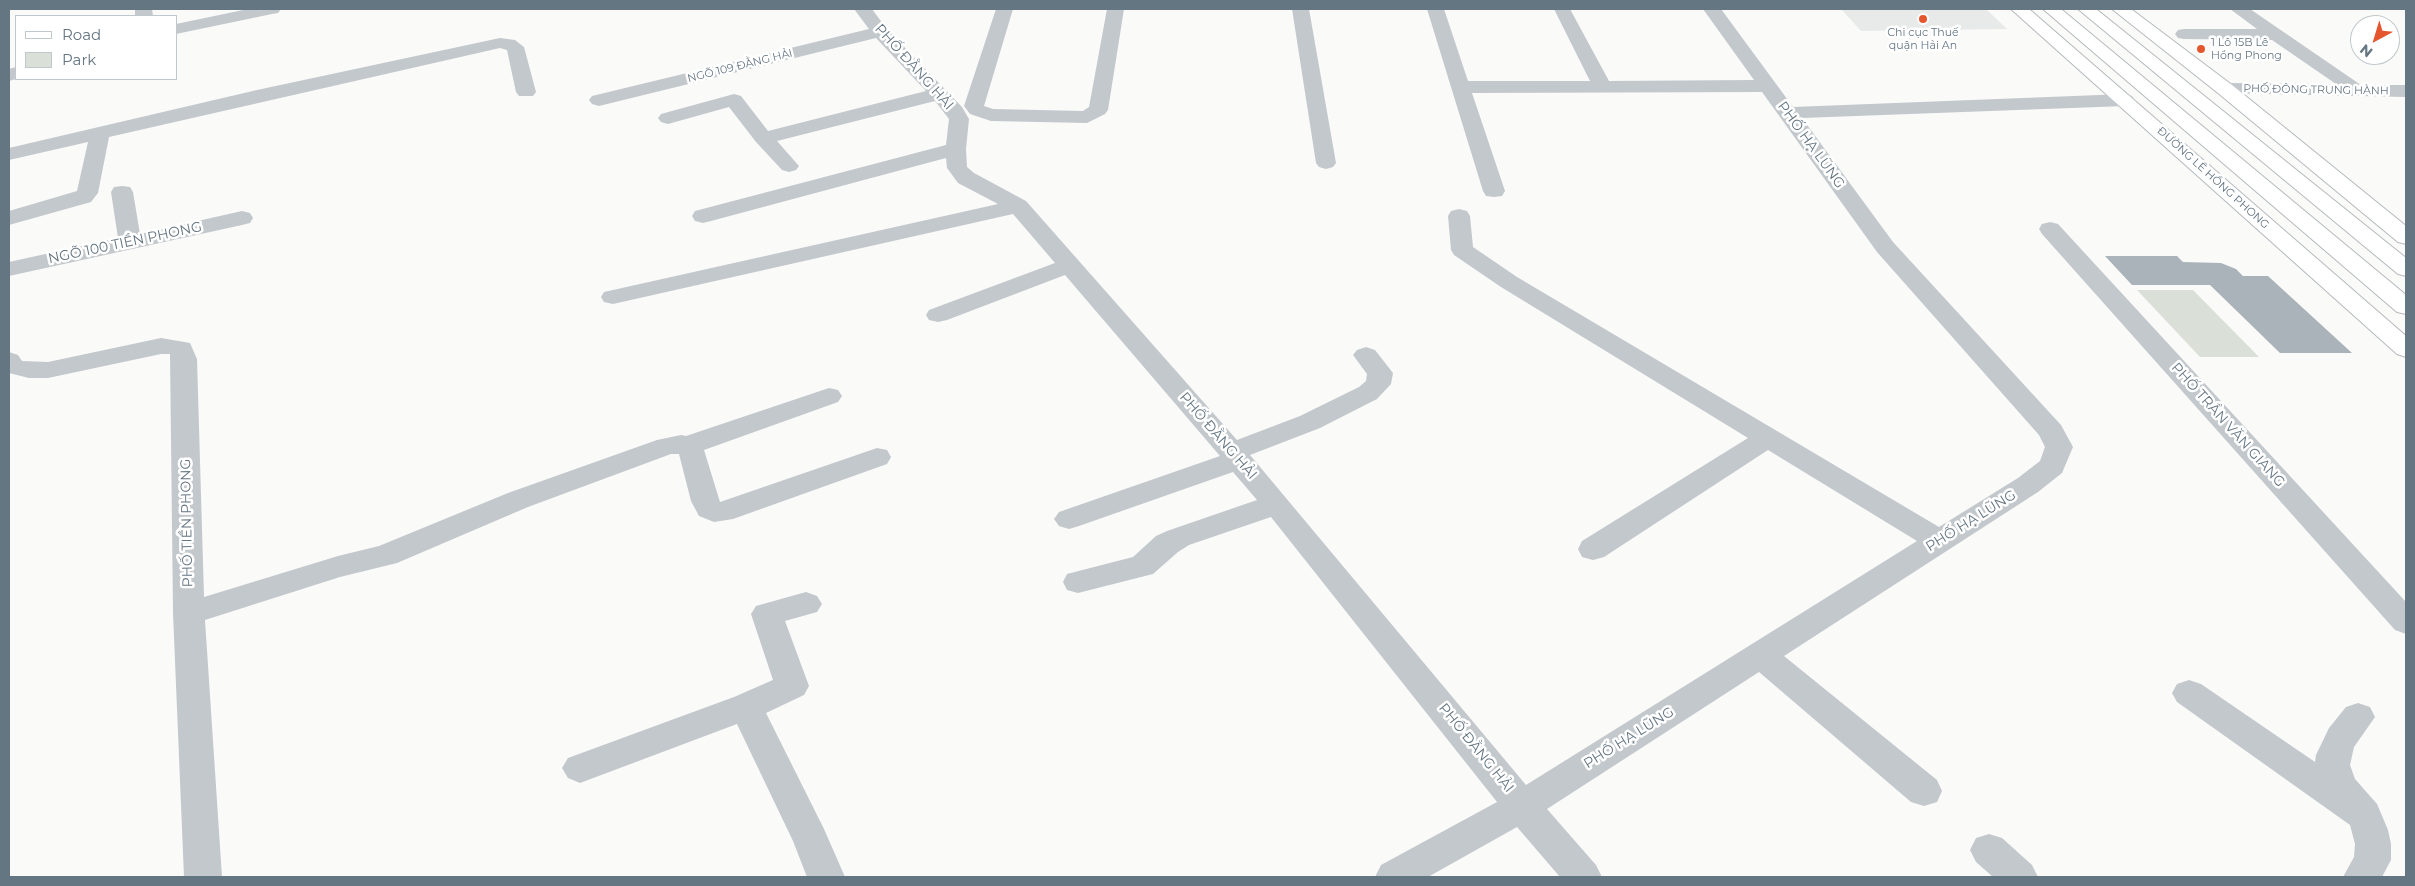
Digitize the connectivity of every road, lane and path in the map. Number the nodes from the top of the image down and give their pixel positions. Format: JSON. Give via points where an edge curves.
{"nodes":[{"id":1,"x":272,"y":9,"type":"edge"},
{"id":2,"x":863,"y":9,"type":"edge"},
{"id":3,"x":1004,"y":9,"type":"edge"},
{"id":4,"x":1116,"y":9,"type":"edge"},
{"id":5,"x":1300,"y":9,"type":"edge"},
{"id":6,"x":1434,"y":9,"type":"edge"},
{"id":7,"x":1562,"y":9,"type":"edge"},
{"id":8,"x":1712,"y":9,"type":"edge"},
{"id":9,"x":2019,"y":9,"type":"edge"},
{"id":10,"x":2051,"y":9,"type":"edge"},
{"id":11,"x":2086,"y":9,"type":"edge"},
{"id":12,"x":2120,"y":9,"type":"edge"},
{"id":13,"x":2239,"y":9,"type":"edge"},
{"id":14,"x":178,"y":29,"type":"edge"},
{"id":15,"x":880,"y":32,"type":"junction"},
{"id":16,"x":2184,"y":34,"type":"dead end"},
{"id":17,"x":2275,"y":35,"type":"junction"},
{"id":18,"x":1770,"y":86,"type":"junction"},
{"id":19,"x":1460,"y":87,"type":"junction"},
{"id":20,"x":1603,"y":87,"type":"junction"},
{"id":21,"x":2225,"y":89,"type":"junction"},
{"id":22,"x":2356,"y":90,"type":"junction"},
{"id":23,"x":2406,"y":91,"type":"edge"},
{"id":24,"x":526,"y":92,"type":"dead end"},
{"id":25,"x":938,"y":94,"type":"junction"},
{"id":26,"x":599,"y":100,"type":"dead end"},
{"id":27,"x":2125,"y":100,"type":"junction"},
{"id":28,"x":1789,"y":113,"type":"junction"},
{"id":29,"x":668,"y":118,"type":"dead end"},
{"id":30,"x":100,"y":133,"type":"junction"},
{"id":31,"x":763,"y":138,"type":"junction"},
{"id":32,"x":956,"y":149,"type":"junction"},
{"id":33,"x":9,"y":154,"type":"edge"},
{"id":34,"x":1326,"y":163,"type":"dead end"},
{"id":35,"x":789,"y":166,"type":"dead end"},
{"id":36,"x":1494,"y":191,"type":"dead end"},
{"id":37,"x":122,"y":192,"type":"dead end"},
{"id":38,"x":1018,"y":206,"type":"junction"},
{"id":39,"x":2255,"y":214,"type":"junction"},
{"id":40,"x":2298,"y":215,"type":"junction"},
{"id":41,"x":703,"y":216,"type":"dead end"},
{"id":42,"x":1459,"y":216,"type":"dead end"},
{"id":43,"x":2339,"y":216,"type":"junction"},
{"id":44,"x":9,"y":218,"type":"edge"},
{"id":45,"x":242,"y":218,"type":"dead end"},
{"id":46,"x":2382,"y":218,"type":"junction"},
{"id":47,"x":2406,"y":224,"type":"edge"},
{"id":48,"x":2050,"y":229,"type":"dead end"},
{"id":49,"x":2406,"y":237,"type":"edge"},
{"id":50,"x":130,"y":242,"type":"junction"},
{"id":51,"x":1068,"y":266,"type":"junction"},
{"id":52,"x":9,"y":269,"type":"edge"},
{"id":53,"x":2406,"y":269,"type":"edge"},
{"id":54,"x":613,"y":296,"type":"dead end"},
{"id":55,"x":2406,"y":307,"type":"edge"},
{"id":56,"x":938,"y":315,"type":"dead end"},
{"id":57,"x":2406,"y":349,"type":"edge"},
{"id":58,"x":1366,"y":355,"type":"dead end"},
{"id":59,"x":9,"y":360,"type":"edge"},
{"id":60,"x":829,"y":396,"type":"dead end"},
{"id":61,"x":1768,"y":438,"type":"junction"},
{"id":62,"x":687,"y":446,"type":"junction"},
{"id":63,"x":877,"y":456,"type":"dead end"},
{"id":64,"x":1235,"y":456,"type":"junction"},
{"id":65,"x":1277,"y":504,"type":"junction"},
{"id":66,"x":1069,"y":519,"type":"dead end"},
{"id":67,"x":1939,"y":540,"type":"junction"},
{"id":68,"x":1593,"y":549,"type":"dead end"},
{"id":69,"x":1078,"y":582,"type":"dead end"},
{"id":70,"x":806,"y":604,"type":"dead end"},
{"id":71,"x":189,"y":613,"type":"junction"},
{"id":72,"x":2406,"y":622,"type":"edge"},
{"id":73,"x":1760,"y":655,"type":"junction"},
{"id":74,"x":2189,"y":693,"type":"dead end"},
{"id":75,"x":746,"y":707,"type":"junction"},
{"id":76,"x":2358,"y":717,"type":"dead end"},
{"id":77,"x":580,"y":768,"type":"dead end"},
{"id":78,"x":1924,"y":791,"type":"dead end"},
{"id":79,"x":1522,"y":806,"type":"junction"},
{"id":80,"x":2364,"y":815,"type":"junction"},
{"id":81,"x":1989,"y":850,"type":"dead end"},
{"id":82,"x":203,"y":877,"type":"edge"},
{"id":83,"x":826,"y":877,"type":"edge"},
{"id":84,"x":1394,"y":877,"type":"edge"},
{"id":85,"x":1583,"y":877,"type":"edge"},
{"id":86,"x":2019,"y":877,"type":"edge"},
{"id":87,"x":2362,"y":877,"type":"edge"}],
"edges":[{"from":1,"to":14,"type":"street"},
{"from":2,"to":15,"type":"street","name":"PHỐ ĐẰNG HẢI"},
{"from":3,"to":4,"type":"street","via":[[974,106],[977,110],[990,115],[1087,116],[1098,110]]},
{"from":5,"to":34,"type":"street"},
{"from":6,"to":19,"type":"street"},
{"from":7,"to":20,"type":"street"},
{"from":8,"to":18,"type":"street","name":"PHỐ HẠ LŨNG"},
{"from":9,"to":27,"type":"main road","name":"ĐƯỜNG LÊ HỒNG PHONG"},
{"from":10,"to":40,"type":"main road","name":"ĐƯỜNG LÊ HỒNG PHONG"},
{"from":11,"to":43,"type":"main road"},
{"from":12,"to":21,"type":"main road"},
{"from":13,"to":17,"type":"street"},
{"from":15,"to":25,"type":"street","name":"PHỐ ĐẰNG HẢI"},
{"from":15,"to":26,"type":"street","name":"NGÕ 109 ĐẰNG HẢI"},
{"from":16,"to":17,"type":"street"},
{"from":17,"to":22,"type":"street"},
{"from":18,"to":20,"type":"street"},
{"from":18,"to":28,"type":"street","name":"PHỐ HẠ LŨNG"},
{"from":19,"to":20,"type":"street"},
{"from":19,"to":36,"type":"street"},
{"from":21,"to":22,"type":"street","name":"PHỐ ĐÔNG TRUNG HÀNH"},
{"from":21,"to":46,"type":"main road"},
{"from":22,"to":23,"type":"street","name":"PHỐ ĐÔNG TRUNG HÀNH"},
{"from":24,"to":30,"type":"street","via":[[515,47],[500,43]]},
{"from":25,"to":31,"type":"street"},
{"from":25,"to":32,"type":"street","name":"PHỐ ĐẰNG HẢI","via":[[959,119]]},
{"from":27,"to":28,"type":"street"},
{"from":27,"to":39,"type":"main road","name":"ĐƯỜNG LÊ HỒNG PHONG"},
{"from":28,"to":67,"type":"street","name":"PHỐ HẠ LŨNG","via":[[1885,246],[2052,431],[2059,447],[2052,466],[2034,480]]},
{"from":29,"to":31,"type":"street","via":[[734,100]]},
{"from":30,"to":33,"type":"street"},
{"from":30,"to":44,"type":"street","via":[[87,193],[83,198]]},
{"from":31,"to":35,"type":"street"},
{"from":32,"to":38,"type":"street","name":"PHỐ ĐẰNG HẢI","via":[[957,168],[966,178]]},
{"from":32,"to":41,"type":"street"},
{"from":37,"to":50,"type":"street"},
{"from":38,"to":51,"type":"street","name":"PHỐ ĐẰNG HẢI"},
{"from":38,"to":54,"type":"street"},
{"from":39,"to":40,"type":"main road"},
{"from":39,"to":57,"type":"main road","name":"ĐƯỜNG LÊ HỒNG PHONG"},
{"from":40,"to":43,"type":"main road"},
{"from":40,"to":55,"type":"main road","name":"ĐƯỜNG LÊ HỒNG PHONG"},
{"from":42,"to":61,"type":"street","via":[[1462,250],[1517,287]]},
{"from":43,"to":46,"type":"main road"},
{"from":43,"to":53,"type":"main road"},
{"from":45,"to":50,"type":"street","name":"NGÕ 100 TIỀN PHONG"},
{"from":46,"to":47,"type":"street"},
{"from":46,"to":49,"type":"main road"},
{"from":48,"to":72,"type":"street","name":"PHỐ TRẦN VĂN GIANG"},
{"from":50,"to":52,"type":"street","name":"NGÕ 100 TIỀN PHONG"},
{"from":51,"to":56,"type":"street"},
{"from":51,"to":64,"type":"street","name":"PHỐ ĐẰNG HẢI"},
{"from":58,"to":64,"type":"street","via":[[1380,373],[1378,384],[1368,393]]},
{"from":59,"to":71,"type":"street","name":"PHỐ TIỀN PHONG","via":[[11,366],[48,370],[161,346],[180,348],[184,359]]},
{"from":60,"to":62,"type":"street"},
{"from":61,"to":67,"type":"street"},
{"from":61,"to":68,"type":"street"},
{"from":62,"to":63,"type":"street","via":[[692,452],[709,509],[714,512],[723,512]]},
{"from":62,"to":71,"type":"street","via":[[667,446],[640,454],[386,555]]},
{"from":64,"to":65,"type":"street","name":"PHỐ ĐẰNG HẢI"},
{"from":64,"to":66,"type":"street"},
{"from":65,"to":69,"type":"street","via":[[1178,538],[1142,566]]},
{"from":65,"to":79,"type":"street","name":"PHỐ ĐẰNG HẢI"},
{"from":67,"to":73,"type":"street","name":"PHỐ HẠ LŨNG"},
{"from":70,"to":75,"type":"street","via":[[768,614],[792,686]]},
{"from":71,"to":82,"type":"street","name":"PHỐ TIỀN PHONG"},
{"from":73,"to":78,"type":"street"},
{"from":73,"to":79,"type":"street","name":"PHỐ HẠ LŨNG"},
{"from":74,"to":80,"type":"street"},
{"from":75,"to":77,"type":"street"},
{"from":75,"to":83,"type":"street"},
{"from":76,"to":80,"type":"street","via":[[2341,738],[2332,765],[2342,790]]},
{"from":79,"to":84,"type":"street","name":"PHỐ HẠ LŨNG"},
{"from":79,"to":85,"type":"street","name":"PHỐ ĐẰNG HẢI"},
{"from":80,"to":87,"type":"street","via":[[2373,844],[2372,860]]},
{"from":81,"to":86,"type":"street"}]}
